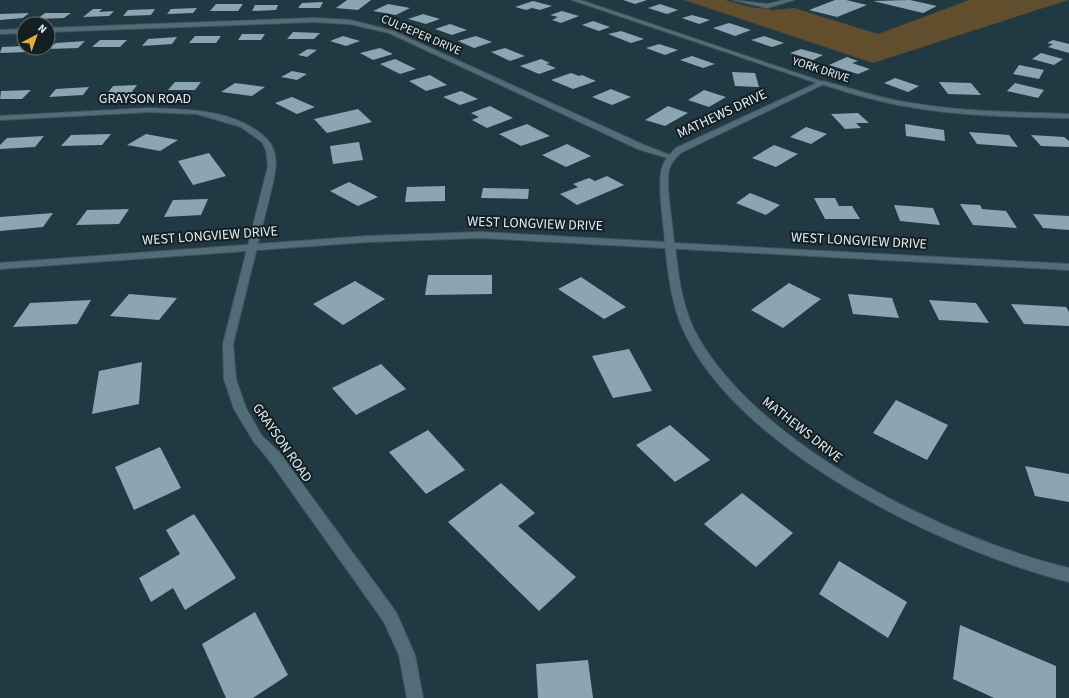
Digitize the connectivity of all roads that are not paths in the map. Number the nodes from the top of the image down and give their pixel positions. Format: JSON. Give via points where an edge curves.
{"nodes":[{"id":1,"x":575,"y":0,"type":"edge"},
{"id":2,"x":737,"y":0,"type":"edge"},
{"id":3,"x":791,"y":0,"type":"edge"},
{"id":4,"x":56,"y":30,"type":"edge"},
{"id":5,"x":16,"y":31,"type":"edge"},
{"id":6,"x":0,"y":32,"type":"edge"},
{"id":7,"x":823,"y":83,"type":"junction"},
{"id":8,"x":1069,"y":116,"type":"edge"},
{"id":9,"x":0,"y":118,"type":"edge"},
{"id":10,"x":671,"y":157,"type":"junction"},
{"id":11,"x":670,"y":244,"type":"junction"},
{"id":12,"x":254,"y":247,"type":"junction"},
{"id":13,"x":0,"y":266,"type":"edge"},
{"id":14,"x":1069,"y":266,"type":"edge"},
{"id":15,"x":1069,"y":575,"type":"edge"},
{"id":16,"x":415,"y":698,"type":"edge"}],
"edges":[{"from":1,"to":7,"type":"street","name":"YORK DRIVE"},
{"from":2,"to":3,"type":"street","via":[[767,6]]},
{"from":4,"to":10,"type":"street","name":"CULPEPER DRIVE","via":[[314,20],[363,24],[391,32]]},
{"from":5,"to":6,"type":"street"},
{"from":7,"to":8,"type":"street","name":"YORK DRIVE","via":[[888,101],[935,108],[1018,115]]},
{"from":7,"to":10,"type":"street","name":"MATHEWS DRIVE","via":[[679,150]]},
{"from":9,"to":12,"type":"street","name":"GRAYSON ROAD","via":[[174,111],[213,115],[244,125],[265,140],[270,150],[272,166]]},
{"from":10,"to":11,"type":"street","name":"MATHEWS DRIVE","via":[[664,176]]},
{"from":11,"to":12,"type":"street","name":"WEST LONGVIEW DRIVE","via":[[481,235]]},
{"from":11,"to":14,"type":"street","name":"WEST LONGVIEW DRIVE"},
{"from":11,"to":15,"type":"street","name":"MATHEWS DRIVE","via":[[676,294],[693,339],[732,390],[779,434],[838,476],[906,514],[998,553]]},
{"from":12,"to":13,"type":"street","name":"WEST LONGVIEW DRIVE"},
{"from":12,"to":16,"type":"street","name":"GRAYSON ROAD","via":[[228,344],[230,379],[240,409],[258,439],[274,456],[390,617],[406,655]]}]}
